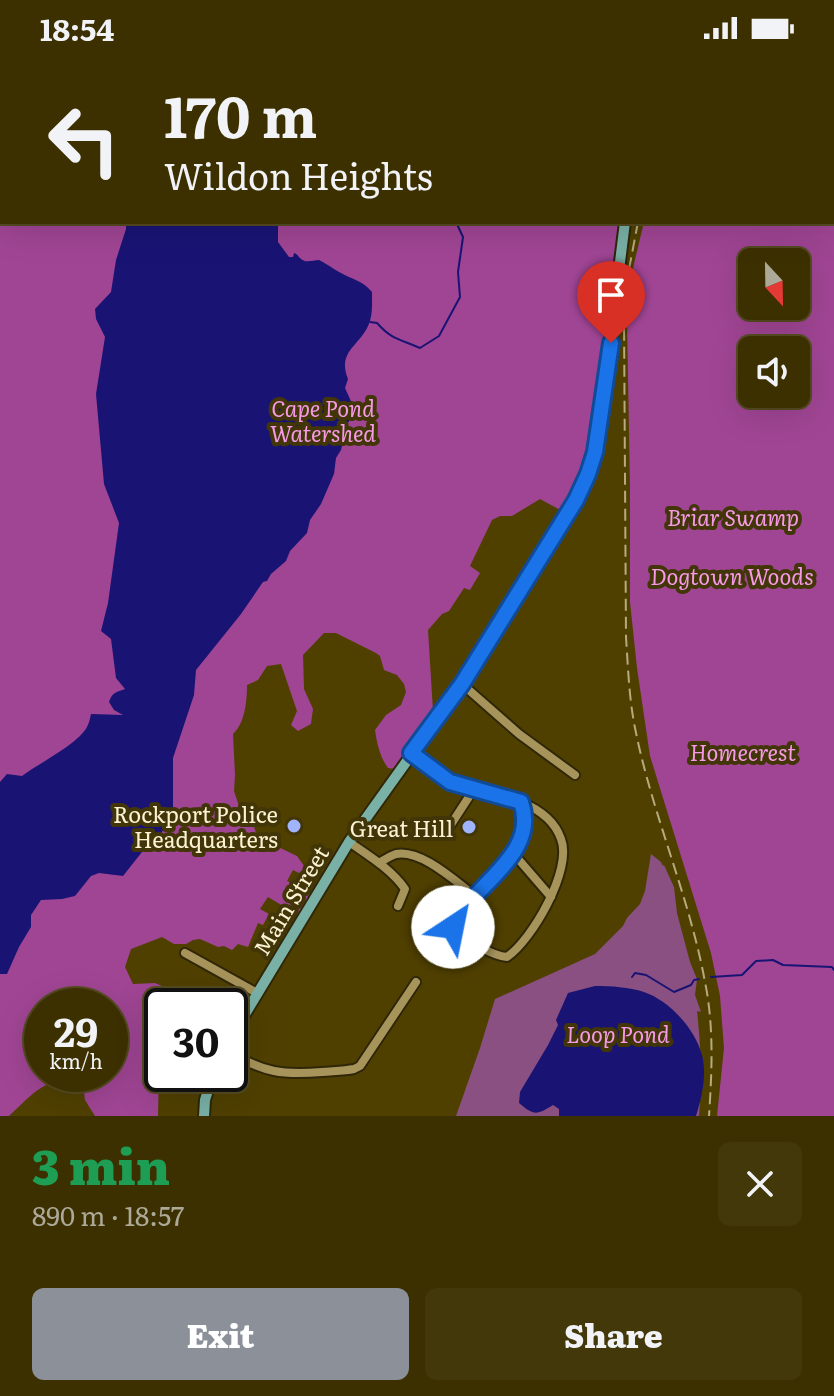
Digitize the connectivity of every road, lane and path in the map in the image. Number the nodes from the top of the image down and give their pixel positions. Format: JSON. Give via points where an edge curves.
{"nodes":[{"id":1,"x":625,"y":224,"type":"edge"},
{"id":2,"x":462,"y":684,"type":"junction"},
{"id":3,"x":411,"y":753,"type":"junction"},
{"id":4,"x":575,"y":775,"type":"dead end"},
{"id":5,"x":474,"y":789,"type":"junction"},
{"id":6,"x":521,"y":802,"type":"junction"},
{"id":7,"x":450,"y":826,"type":"dead end"},
{"id":8,"x":349,"y":842,"type":"junction"},
{"id":9,"x":513,"y":853,"type":"junction"},
{"id":10,"x":379,"y":863,"type":"junction"},
{"id":11,"x":474,"y":895,"type":"junction"},
{"id":12,"x":551,"y":897,"type":"junction"},
{"id":13,"x":398,"y":906,"type":"dead end"},
{"id":14,"x":185,"y":953,"type":"dead end"},
{"id":15,"x":416,"y":982,"type":"dead end"},
{"id":16,"x":257,"y":993,"type":"junction"},
{"id":17,"x":248,"y":1008,"type":"edge"},
{"id":18,"x":248,"y":1062,"type":"edge"},
{"id":19,"x":207,"y":1092,"type":"edge"},
{"id":20,"x":204,"y":1116,"type":"edge"}],
"edges":[{"from":1,"to":2,"type":"main road","name":"Main Street","via":[[599,430],[588,474]]},
{"from":2,"to":3,"type":"main road","name":"Main Street"},
{"from":2,"to":4,"type":"street"},
{"from":3,"to":5,"type":"street","via":[[450,782]]},
{"from":3,"to":8,"type":"main road","name":"Main Street"},
{"from":5,"to":6,"type":"street"},
{"from":5,"to":7,"type":"street"},
{"from":6,"to":9,"type":"street","via":[[523,832]]},
{"from":6,"to":12,"type":"street","via":[[542,814],[562,839],[564,859]]},
{"from":8,"to":10,"type":"street"},
{"from":8,"to":16,"type":"main road","name":"Main Street"},
{"from":9,"to":11,"type":"street"},
{"from":9,"to":12,"type":"street"},
{"from":10,"to":11,"type":"street","via":[[410,855],[431,863]]},
{"from":10,"to":13,"type":"street","via":[[405,889]]},
{"from":11,"to":12,"type":"street","via":[[453,927],[500,957],[507,957],[532,932]]},
{"from":14,"to":16,"type":"street"},
{"from":15,"to":18,"type":"street","via":[[354,1069],[283,1073]]},
{"from":16,"to":17,"type":"main road","name":"Main Street"},
{"from":19,"to":20,"type":"main road"}]}
